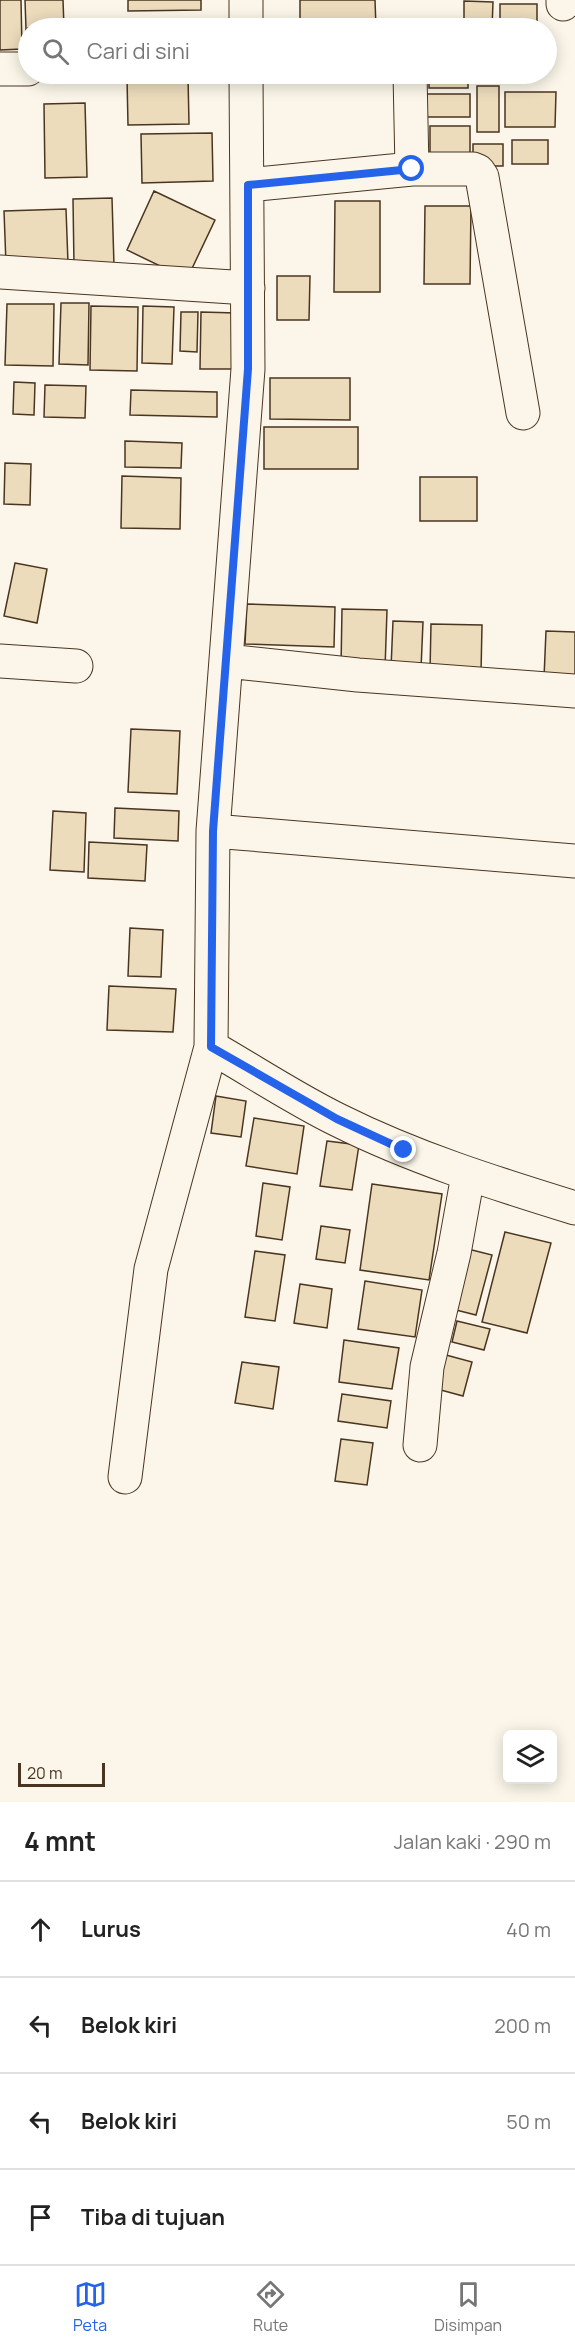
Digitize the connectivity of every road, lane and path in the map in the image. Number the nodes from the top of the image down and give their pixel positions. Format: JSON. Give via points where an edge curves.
{"nodes":[{"id":1,"x":246,"y":0,"type":"edge"},
{"id":2,"x":246,"y":18,"type":"edge"},
{"id":3,"x":0,"y":69,"type":"edge"},
{"id":4,"x":18,"y":69,"type":"edge"},
{"id":5,"x":246,"y":84,"type":"edge"},
{"id":6,"x":410,"y":84,"type":"edge"},
{"id":7,"x":412,"y":169,"type":"junction"},
{"id":8,"x":248,"y":185,"type":"junction"},
{"id":9,"x":0,"y":272,"type":"edge"},
{"id":10,"x":248,"y":288,"type":"junction"},
{"id":11,"x":523,"y":413,"type":"dead end"},
{"id":12,"x":226,"y":660,"type":"junction"},
{"id":13,"x":0,"y":661,"type":"edge"},
{"id":14,"x":76,"y":666,"type":"dead end"},
{"id":15,"x":575,"y":691,"type":"edge"},
{"id":16,"x":213,"y":831,"type":"junction"},
{"id":17,"x":575,"y":861,"type":"edge"},
{"id":18,"x":211,"y":1047,"type":"junction"},
{"id":19,"x":468,"y":1175,"type":"junction"},
{"id":20,"x":575,"y":1208,"type":"edge"},
{"id":21,"x":420,"y":1445,"type":"dead end"},
{"id":22,"x":125,"y":1477,"type":"dead end"}],
"edges":[{"from":1,"to":2,"type":"street"},
{"from":3,"to":4,"type":"street"},
{"from":5,"to":8,"type":"street"},
{"from":6,"to":7,"type":"street"},
{"from":7,"to":8,"type":"street"},
{"from":7,"to":11,"type":"street","via":[[473,169],[482,177]]},
{"from":8,"to":10,"type":"street"},
{"from":9,"to":10,"type":"street"},
{"from":10,"to":12,"type":"street","via":[[248,369]]},
{"from":12,"to":15,"type":"street","via":[[358,675]]},
{"from":12,"to":16,"type":"street"},
{"from":13,"to":14,"type":"street"},
{"from":16,"to":17,"type":"street"},
{"from":16,"to":18,"type":"street"},
{"from":18,"to":19,"type":"street","via":[[337,1119]]},
{"from":18,"to":22,"type":"street","via":[[151,1269]]},
{"from":19,"to":20,"type":"street"},
{"from":19,"to":21,"type":"street","via":[[426,1367]]}]}
